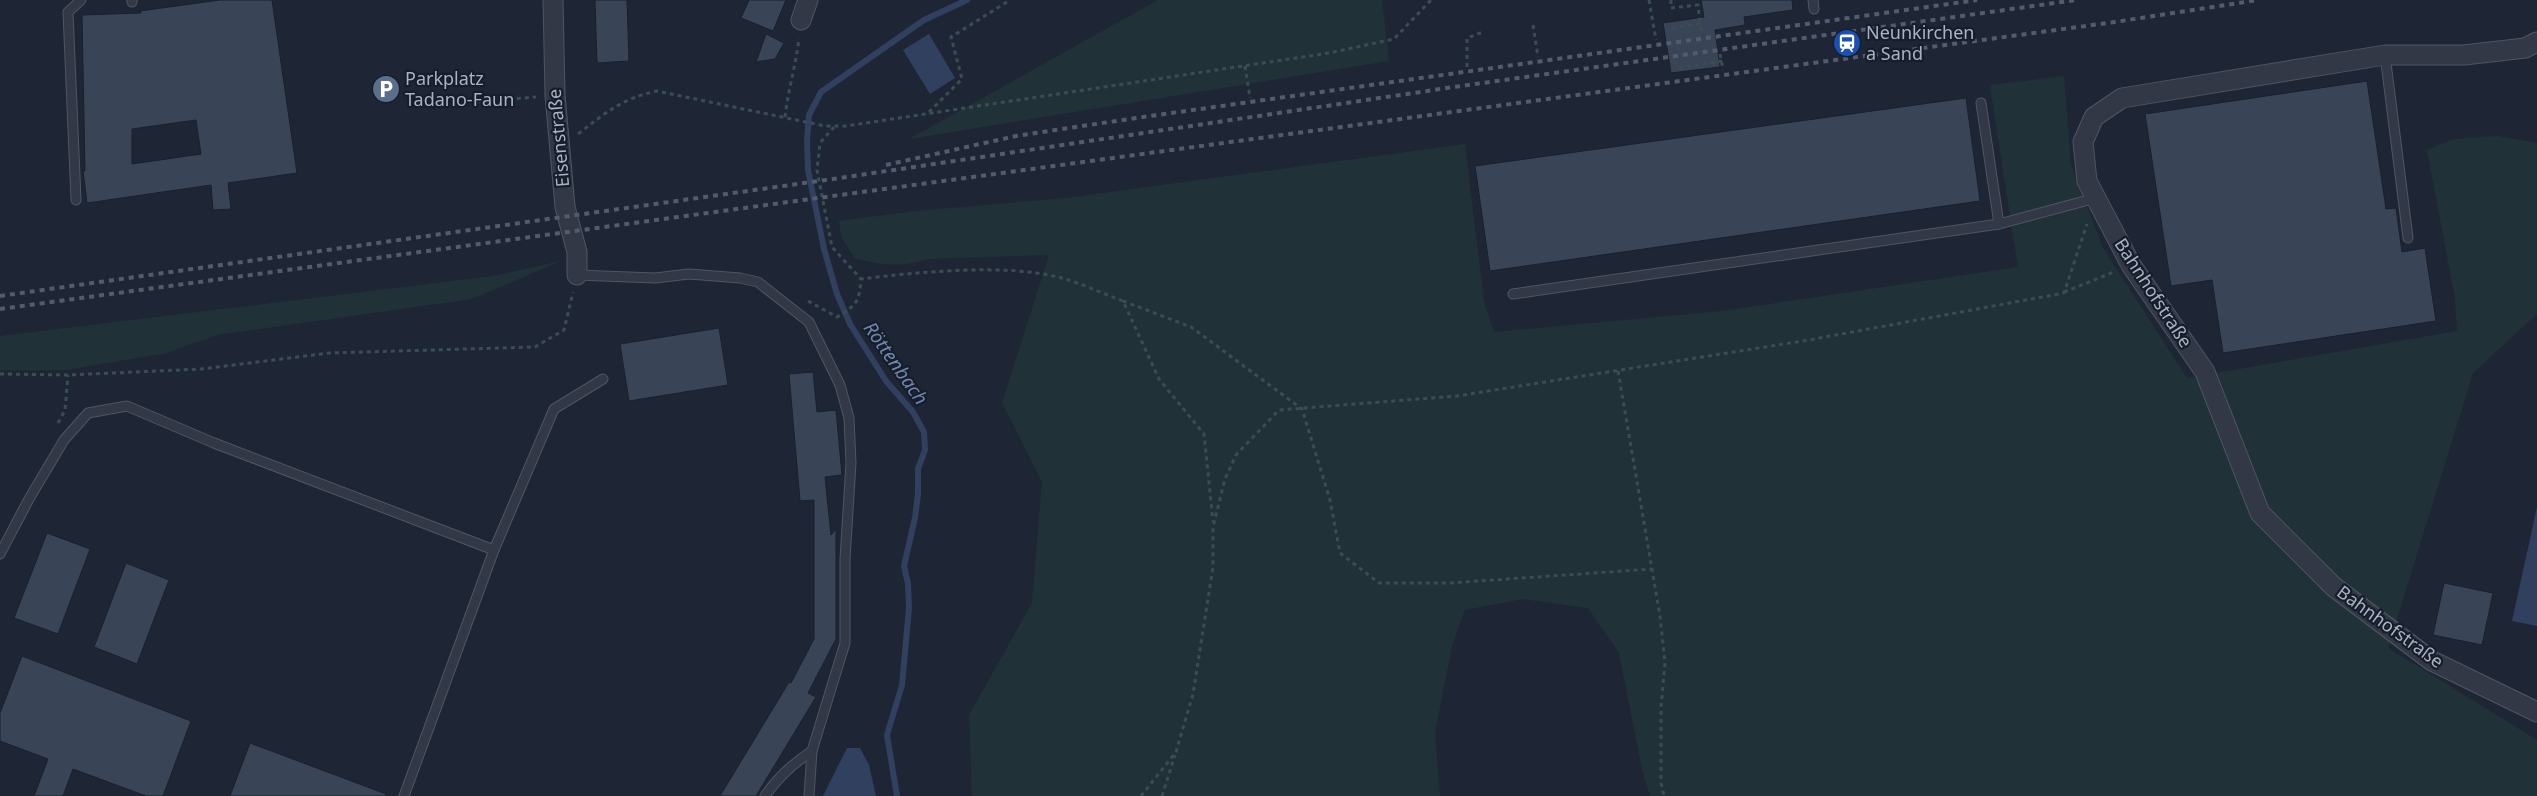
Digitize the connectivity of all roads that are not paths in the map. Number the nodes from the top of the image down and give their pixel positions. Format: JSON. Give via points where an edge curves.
{"nodes":[{"id":1,"x":81,"y":0,"type":"edge"},
{"id":2,"x":553,"y":0,"type":"edge"},
{"id":3,"x":808,"y":0,"type":"edge"},
{"id":4,"x":801,"y":20,"type":"road end"},
{"id":5,"x":2537,"y":42,"type":"edge"},
{"id":6,"x":2385,"y":56,"type":"junction"},
{"id":7,"x":1981,"y":103,"type":"dead end"},
{"id":8,"x":2096,"y":198,"type":"junction"},
{"id":9,"x":76,"y":200,"type":"dead end"},
{"id":10,"x":1999,"y":224,"type":"junction"},
{"id":11,"x":2408,"y":238,"type":"dead end"},
{"id":12,"x":577,"y":275,"type":"joint"},
{"id":13,"x":1513,"y":294,"type":"dead end"},
{"id":14,"x":603,"y":379,"type":"dead end"},
{"id":15,"x":494,"y":550,"type":"junction"},
{"id":16,"x":0,"y":554,"type":"edge"},
{"id":17,"x":2537,"y":712,"type":"edge"},
{"id":18,"x":812,"y":751,"type":"junction"},
{"id":19,"x":404,"y":796,"type":"edge"},
{"id":20,"x":765,"y":796,"type":"edge"},
{"id":21,"x":809,"y":796,"type":"edge"}],
"edges":[{"from":1,"to":9,"type":"lane","via":[[68,12]]},
{"from":2,"to":12,"type":"street","name":"Eisenstraße","via":[[555,95],[565,207],[577,252]]},
{"from":3,"to":4,"type":"street"},
{"from":5,"to":6,"type":"street","name":"Bahnhofstraße","via":[[2526,48],[2464,55]]},
{"from":6,"to":8,"type":"street","name":"Bahnhofstraße","via":[[2122,98],[2094,117],[2083,142],[2088,181]]},
{"from":6,"to":11,"type":"lane"},
{"from":7,"to":10,"type":"lane"},
{"from":8,"to":10,"type":"lane"},
{"from":8,"to":17,"type":"street","name":"Bahnhofstraße","via":[[2131,265],[2205,372],[2260,513],[2334,587],[2432,661]]},
{"from":10,"to":13,"type":"lane"},
{"from":12,"to":18,"type":"lane","via":[[655,278],[689,274],[740,278],[758,282],[809,322],[840,385],[849,418],[851,463],[845,559],[845,643]]},
{"from":14,"to":15,"type":"lane","via":[[554,409]]},
{"from":15,"to":16,"type":"lane","via":[[214,443],[127,406],[88,413],[64,440]]},
{"from":15,"to":19,"type":"lane"},
{"from":18,"to":20,"type":"lane","via":[[793,763]]},
{"from":18,"to":21,"type":"lane"}]}
